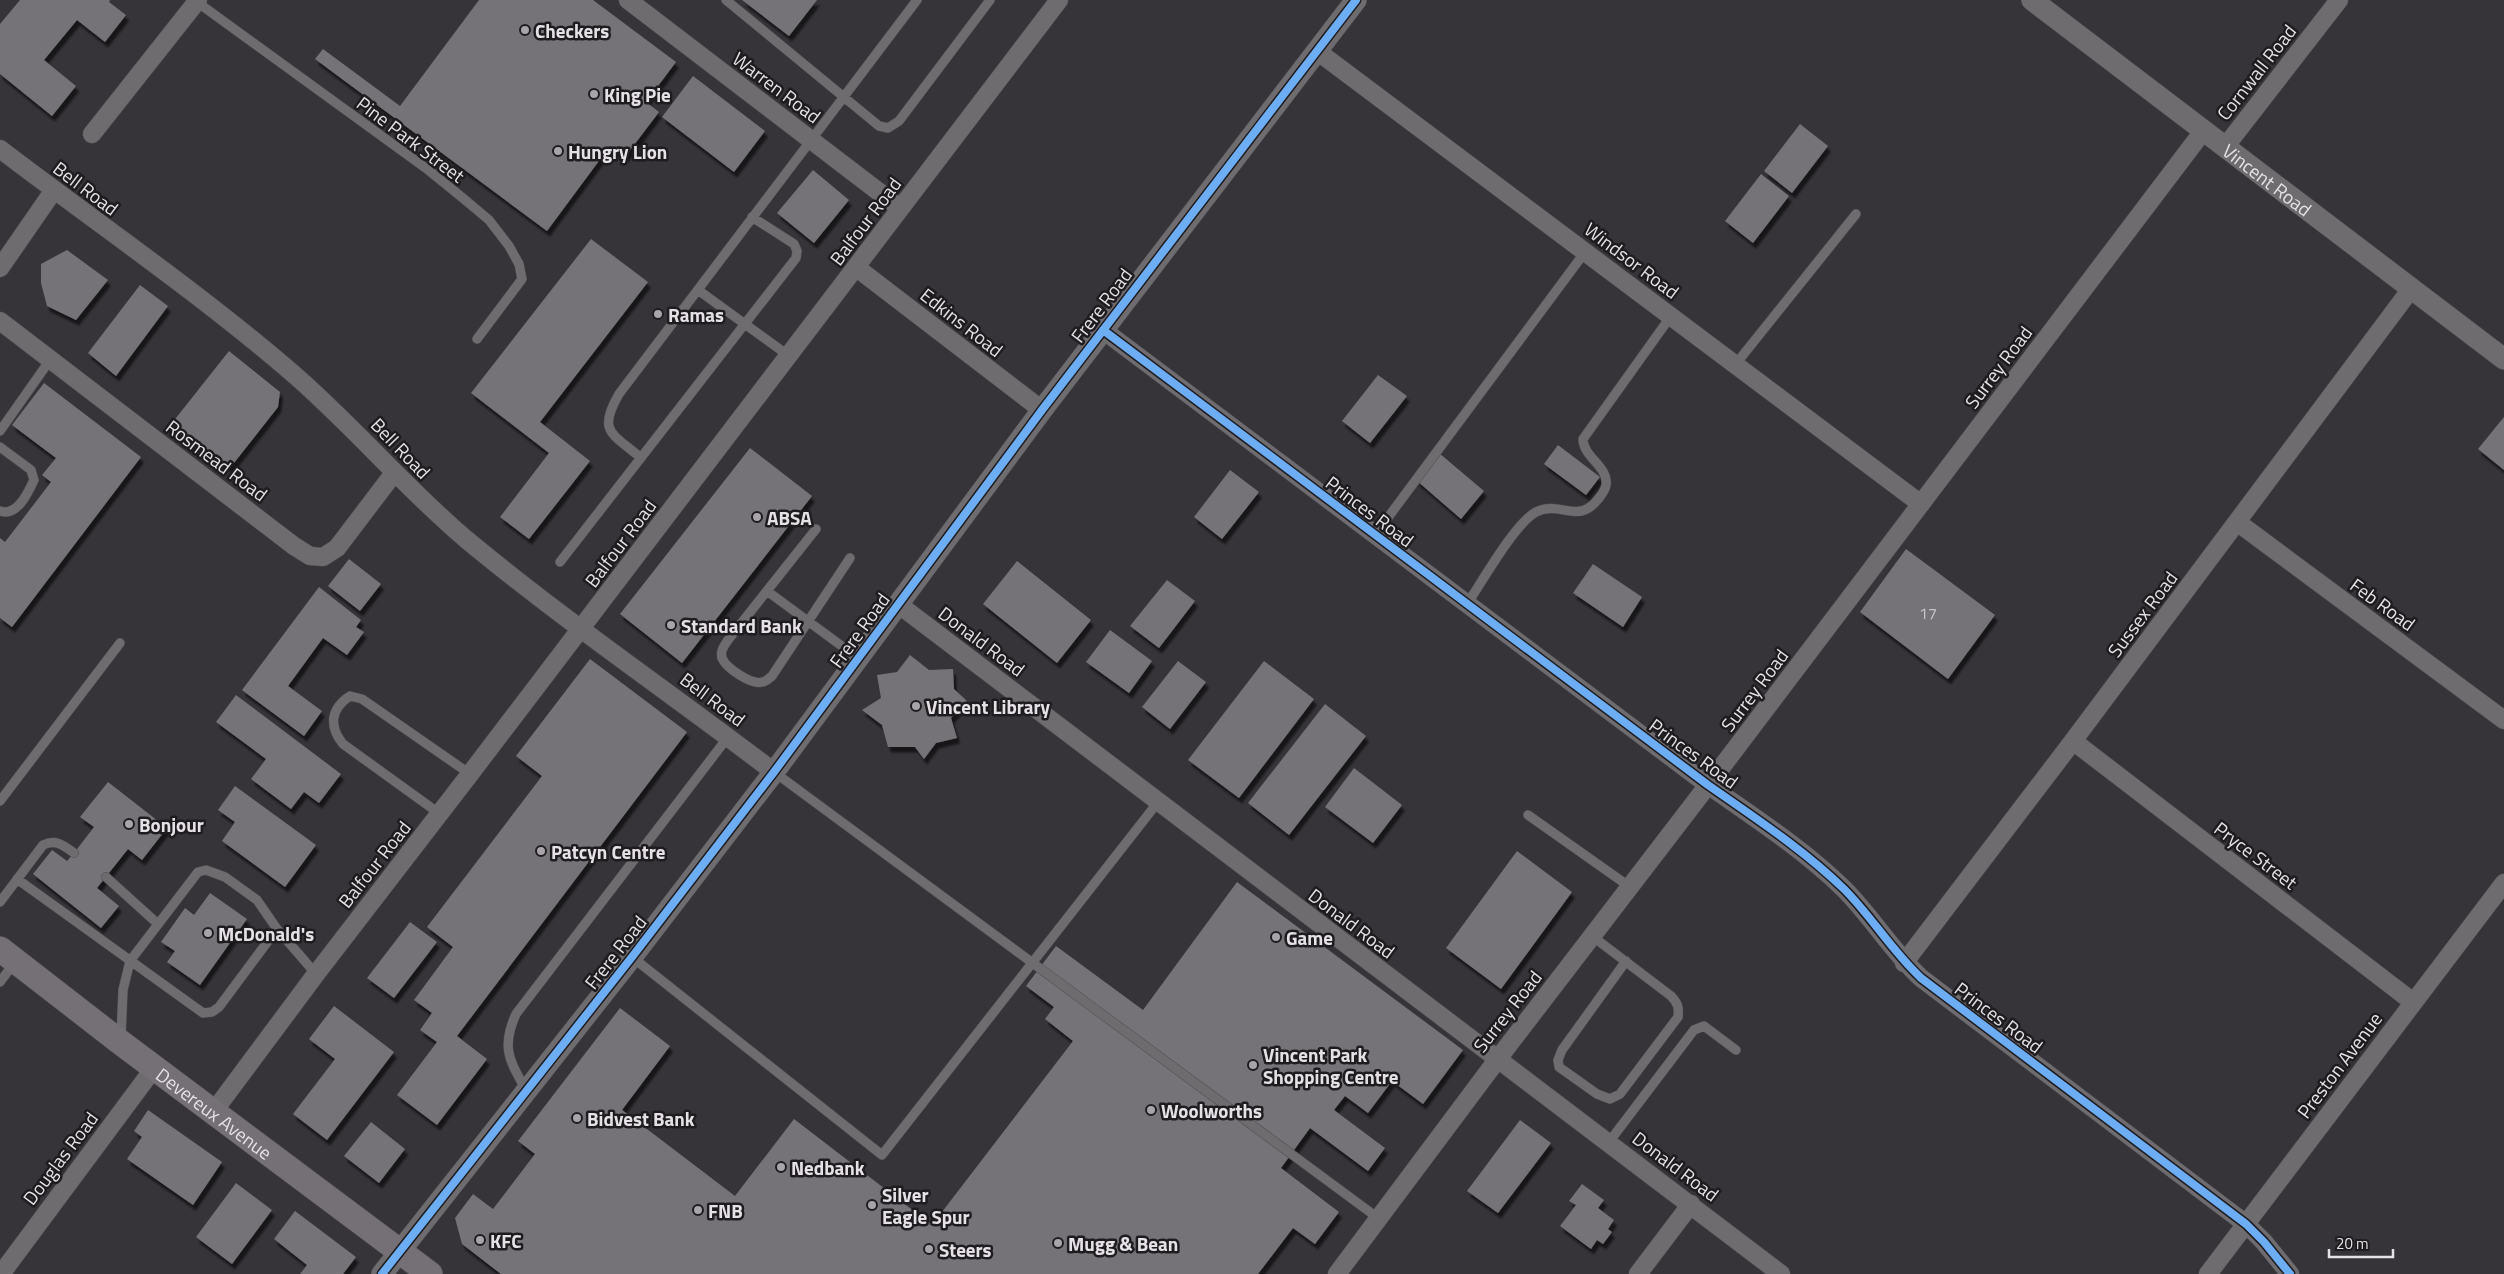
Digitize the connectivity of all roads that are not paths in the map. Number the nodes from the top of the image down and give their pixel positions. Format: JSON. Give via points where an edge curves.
{"nodes":[{"id":1,"x":628,"y":0,"type":"edge"},
{"id":2,"x":726,"y":0,"type":"edge"},
{"id":3,"x":917,"y":0,"type":"edge"},
{"id":4,"x":990,"y":0,"type":"edge"},
{"id":5,"x":1059,"y":0,"type":"edge"},
{"id":6,"x":1356,"y":0,"type":"edge"},
{"id":7,"x":2032,"y":0,"type":"edge"},
{"id":8,"x":2339,"y":0,"type":"edge"},
{"id":9,"x":198,"y":1,"type":"edge"},
{"id":10,"x":1317,"y":51,"type":"junction"},
{"id":11,"x":843,"y":97,"type":"junction"},
{"id":12,"x":2204,"y":130,"type":"junction"},
{"id":13,"x":92,"y":134,"type":"dead end"},
{"id":14,"x":810,"y":139,"type":"junction"},
{"id":15,"x":2225,"y":147,"type":"junction"},
{"id":16,"x":0,"y":149,"type":"edge"},
{"id":17,"x":54,"y":190,"type":"junction"},
{"id":18,"x":900,"y":208,"type":"junction"},
{"id":19,"x":1856,"y":214,"type":"dead end"},
{"id":20,"x":752,"y":217,"type":"junction"},
{"id":21,"x":1585,"y":252,"type":"junction"},
{"id":22,"x":0,"y":268,"type":"edge"},
{"id":23,"x":857,"y":268,"type":"junction"},
{"id":24,"x":2411,"y":289,"type":"junction"},
{"id":25,"x":698,"y":290,"type":"junction"},
{"id":26,"x":1671,"y":316,"type":"junction"},
{"id":27,"x":0,"y":321,"type":"edge"},
{"id":28,"x":745,"y":324,"type":"junction"},
{"id":29,"x":1103,"y":330,"type":"junction"},
{"id":30,"x":478,"y":339,"type":"dead end"},
{"id":31,"x":790,"y":356,"type":"junction"},
{"id":32,"x":2504,"y":359,"type":"edge"},
{"id":33,"x":50,"y":360,"type":"junction"},
{"id":34,"x":1735,"y":365,"type":"junction"},
{"id":35,"x":1042,"y":410,"type":"junction"},
{"id":36,"x":0,"y":431,"type":"edge"},
{"id":37,"x":0,"y":447,"type":"edge"},
{"id":38,"x":641,"y":458,"type":"junction"},
{"id":39,"x":394,"y":473,"type":"junction"},
{"id":40,"x":1921,"y":504,"type":"junction"},
{"id":41,"x":0,"y":512,"type":"edge"},
{"id":42,"x":2237,"y":522,"type":"junction"},
{"id":43,"x":816,"y":529,"type":"dead end"},
{"id":44,"x":1375,"y":535,"type":"junction"},
{"id":45,"x":850,"y":558,"type":"dead end"},
{"id":46,"x":560,"y":562,"type":"dead end"},
{"id":47,"x":767,"y":591,"type":"junction"},
{"id":48,"x":898,"y":604,"type":"junction"},
{"id":49,"x":1467,"y":604,"type":"junction"},
{"id":50,"x":808,"y":621,"type":"junction"},
{"id":51,"x":582,"y":628,"type":"junction"},
{"id":52,"x":120,"y":643,"type":"dead end"},
{"id":53,"x":859,"y":658,"type":"junction"},
{"id":54,"x":2504,"y":720,"type":"edge"},
{"id":55,"x":728,"y":737,"type":"junction"},
{"id":56,"x":2073,"y":741,"type":"junction"},
{"id":57,"x":774,"y":772,"type":"junction"},
{"id":58,"x":470,"y":774,"type":"junction"},
{"id":59,"x":1708,"y":785,"type":"junction"},
{"id":60,"x":0,"y":801,"type":"edge"},
{"id":61,"x":1158,"y":802,"type":"junction"},
{"id":62,"x":440,"y":814,"type":"junction"},
{"id":63,"x":1528,"y":815,"type":"dead end"},
{"id":64,"x":74,"y":852,"type":"dead end"},
{"id":65,"x":106,"y":877,"type":"dead end"},
{"id":66,"x":17,"y":879,"type":"junction"},
{"id":67,"x":2504,"y":883,"type":"edge"},
{"id":68,"x":1630,"y":887,"type":"junction"},
{"id":69,"x":0,"y":902,"type":"edge"},
{"id":70,"x":158,"y":924,"type":"junction"},
{"id":71,"x":277,"y":929,"type":"junction"},
{"id":72,"x":1592,"y":936,"type":"junction"},
{"id":73,"x":8,"y":955,"type":"edge"},
{"id":74,"x":632,"y":957,"type":"junction"},
{"id":75,"x":130,"y":961,"type":"junction"},
{"id":76,"x":1626,"y":961,"type":"junction"},
{"id":77,"x":1904,"y":963,"type":"junction"},
{"id":78,"x":316,"y":974,"type":"junction"},
{"id":79,"x":0,"y":982,"type":"edge"},
{"id":80,"x":2413,"y":1002,"type":"junction"},
{"id":81,"x":120,"y":1042,"type":"junction"},
{"id":82,"x":1736,"y":1050,"type":"dead end"},
{"id":83,"x":1496,"y":1060,"type":"junction"},
{"id":84,"x":154,"y":1068,"type":"junction"},
{"id":85,"x":526,"y":1090,"type":"junction"},
{"id":86,"x":214,"y":1111,"type":"junction"},
{"id":87,"x":1609,"y":1142,"type":"junction"},
{"id":88,"x":1691,"y":1204,"type":"junction"},
{"id":89,"x":1378,"y":1218,"type":"junction"},
{"id":90,"x":2246,"y":1224,"type":"junction"},
{"id":91,"x":399,"y":1251,"type":"junction"},
{"id":92,"x":0,"y":1274,"type":"edge"},
{"id":93,"x":382,"y":1274,"type":"edge"},
{"id":94,"x":430,"y":1274,"type":"edge"},
{"id":95,"x":1337,"y":1274,"type":"edge"},
{"id":96,"x":1638,"y":1274,"type":"edge"},
{"id":97,"x":1781,"y":1274,"type":"edge"},
{"id":98,"x":2208,"y":1274,"type":"edge"},
{"id":99,"x":2290,"y":1274,"type":"edge"}],
"edges":[{"from":1,"to":14,"type":"street","name":"Warren Road"},
{"from":2,"to":11,"type":"lane"},
{"from":3,"to":11,"type":"lane"},
{"from":4,"to":11,"type":"lane","via":[[899,121],[888,128],[879,126]]},
{"from":5,"to":18,"type":"street","name":"Balfour Road"},
{"from":6,"to":10,"type":"street","name":"Frere Road"},
{"from":7,"to":12,"type":"street","name":"Vincent Road"},
{"from":8,"to":15,"type":"street","name":"Cornwall Road"},
{"from":9,"to":13,"type":"street"},
{"from":9,"to":30,"type":"lane","name":"Pine Park Street","via":[[427,169],[489,220],[509,246],[519,264],[522,279]]},
{"from":10,"to":21,"type":"street","name":"Windsor Road"},
{"from":10,"to":29,"type":"street","name":"Frere Road"},
{"from":11,"to":14,"type":"lane"},
{"from":12,"to":15,"type":"street","name":"Vincent Road"},
{"from":12,"to":40,"type":"street","name":"Surrey Road"},
{"from":14,"to":18,"type":"street","name":"Warren Road"},
{"from":14,"to":20,"type":"lane"},
{"from":15,"to":24,"type":"street","name":"Vincent Road"},
{"from":16,"to":17,"type":"street","name":"Bell Road"},
{"from":17,"to":22,"type":"street"},
{"from":17,"to":39,"type":"street","name":"Bell Road","via":[[291,371]]},
{"from":18,"to":23,"type":"street","name":"Balfour Road"},
{"from":19,"to":34,"type":"lane"},
{"from":20,"to":25,"type":"lane"},
{"from":20,"to":28,"type":"lane","via":[[794,244],[798,252],[791,266]]},
{"from":21,"to":26,"type":"street","name":"Windsor Road"},
{"from":21,"to":44,"type":"lane"},
{"from":23,"to":31,"type":"street","name":"Balfour Road"},
{"from":23,"to":35,"type":"street","name":"Edkins Road"},
{"from":24,"to":32,"type":"street","name":"Vincent Road"},
{"from":24,"to":42,"type":"street","name":"Sussex Road"},
{"from":25,"to":28,"type":"lane"},
{"from":25,"to":38,"type":"lane","via":[[607,414],[607,425],[614,435]]},
{"from":26,"to":34,"type":"street","name":"Windsor Road"},
{"from":26,"to":49,"type":"lane","via":[[1583,439],[1586,453],[1605,475],[1603,493],[1595,504],[1581,512],[1544,509],[1525,520]]},
{"from":27,"to":33,"type":"street","name":"Rosmead Road"},
{"from":28,"to":31,"type":"lane"},
{"from":28,"to":38,"type":"lane"},
{"from":29,"to":35,"type":"street","name":"Frere Road"},
{"from":29,"to":44,"type":"street","name":"Princes Road"},
{"from":31,"to":51,"type":"street","name":"Balfour Road"},
{"from":33,"to":36,"type":"lane"},
{"from":33,"to":39,"type":"street","name":"Rosmead Road","via":[[310,556],[323,557],[337,548]]},
{"from":34,"to":40,"type":"street","name":"Windsor Road"},
{"from":35,"to":48,"type":"street","name":"Frere Road"},
{"from":37,"to":41,"type":"lane","via":[[31,470],[34,480],[17,507]]},
{"from":38,"to":46,"type":"lane"},
{"from":39,"to":51,"type":"street","name":"Bell Road","via":[[467,540]]},
{"from":40,"to":59,"type":"street","name":"Surrey Road"},
{"from":42,"to":54,"type":"street","name":"Feb Road"},
{"from":42,"to":56,"type":"street","name":"Sussex Road"},
{"from":43,"to":47,"type":"lane"},
{"from":44,"to":49,"type":"street","name":"Princes Road"},
{"from":45,"to":50,"type":"lane"},
{"from":47,"to":50,"type":"lane"},
{"from":47,"to":50,"type":"lane","via":[[722,649],[726,664],[748,679],[764,682],[772,676]]},
{"from":48,"to":53,"type":"street","name":"Frere Road"},
{"from":48,"to":61,"type":"street","name":"Donald Road"},
{"from":49,"to":59,"type":"street","name":"Princes Road"},
{"from":50,"to":53,"type":"lane"},
{"from":51,"to":55,"type":"street","name":"Bell Road"},
{"from":51,"to":58,"type":"street","name":"Balfour Road"},
{"from":52,"to":60,"type":"lane"},
{"from":53,"to":57,"type":"street","name":"Frere Road"},
{"from":55,"to":57,"type":"street","name":"Bell Road"},
{"from":55,"to":85,"type":"lane","via":[[516,1014],[506,1043],[511,1064]]},
{"from":56,"to":77,"type":"street","name":"Sussex Road"},
{"from":56,"to":80,"type":"street","name":"Pryce Street"},
{"from":57,"to":74,"type":"street","name":"Frere Road"},
{"from":57,"to":89,"type":"lane"},
{"from":58,"to":62,"type":"street","name":"Balfour Road"},
{"from":58,"to":62,"type":"lane","via":[[362,699],[350,696],[341,702],[333,723],[335,734],[343,744]]},
{"from":59,"to":68,"type":"street","name":"Surrey Road"},
{"from":59,"to":77,"type":"street","name":"Princes Road","via":[[1792,844],[1843,889]]},
{"from":61,"to":74,"type":"lane","via":[[882,1155]]},
{"from":61,"to":83,"type":"street","name":"Donald Road"},
{"from":62,"to":78,"type":"street","name":"Balfour Road"},
{"from":63,"to":68,"type":"lane"},
{"from":64,"to":66,"type":"lane","via":[[59,843],[43,845]]},
{"from":65,"to":70,"type":"lane"},
{"from":66,"to":69,"type":"lane"},
{"from":66,"to":75,"type":"lane"},
{"from":67,"to":80,"type":"street","name":"Preston Avenue"},
{"from":68,"to":72,"type":"street","name":"Surrey Road"},
{"from":70,"to":71,"type":"lane","via":[[192,878],[206,870],[226,877],[257,900]]},
{"from":70,"to":75,"type":"lane"},
{"from":71,"to":75,"type":"lane","via":[[212,1012],[202,1013],[193,1008]]},
{"from":71,"to":78,"type":"lane"},
{"from":72,"to":76,"type":"lane"},
{"from":72,"to":83,"type":"street","name":"Surrey Road"},
{"from":73,"to":79,"type":"lane"},
{"from":73,"to":81,"type":"main road","name":"Devereux Avenue"},
{"from":74,"to":85,"type":"street","name":"Frere Road"},
{"from":75,"to":81,"type":"lane","via":[[123,990]]},
{"from":76,"to":76,"type":"lane","via":[[1672,996],[1679,1010],[1678,1018],[1620,1094],[1610,1099],[1597,1094],[1560,1067],[1558,1060]]},
{"from":77,"to":90,"type":"street","name":"Princes Road"},
{"from":78,"to":86,"type":"street","name":"Balfour Road"},
{"from":80,"to":90,"type":"street","name":"Preston Avenue"},
{"from":81,"to":84,"type":"main road","name":"Devereux Avenue"},
{"from":82,"to":87,"type":"lane","via":[[1704,1026],[1694,1030]]},
{"from":83,"to":87,"type":"street","name":"Donald Road"},
{"from":83,"to":89,"type":"street","name":"Surrey Road"},
{"from":84,"to":86,"type":"main road","name":"Devereux Avenue"},
{"from":84,"to":92,"type":"street","name":"Douglas Road"},
{"from":85,"to":91,"type":"street","name":"Frere Road"},
{"from":86,"to":91,"type":"main road","name":"Devereux Avenue"},
{"from":87,"to":88,"type":"street","name":"Donald Road"},
{"from":88,"to":96,"type":"street"},
{"from":88,"to":97,"type":"street","name":"Donald Road"},
{"from":89,"to":95,"type":"street","name":"Surrey Road"},
{"from":90,"to":98,"type":"street","name":"Preston Avenue"},
{"from":90,"to":99,"type":"street","name":"Princes Road"},
{"from":91,"to":93,"type":"street","name":"Frere Road"},
{"from":91,"to":94,"type":"main road","name":"Devereux Avenue"}]}
